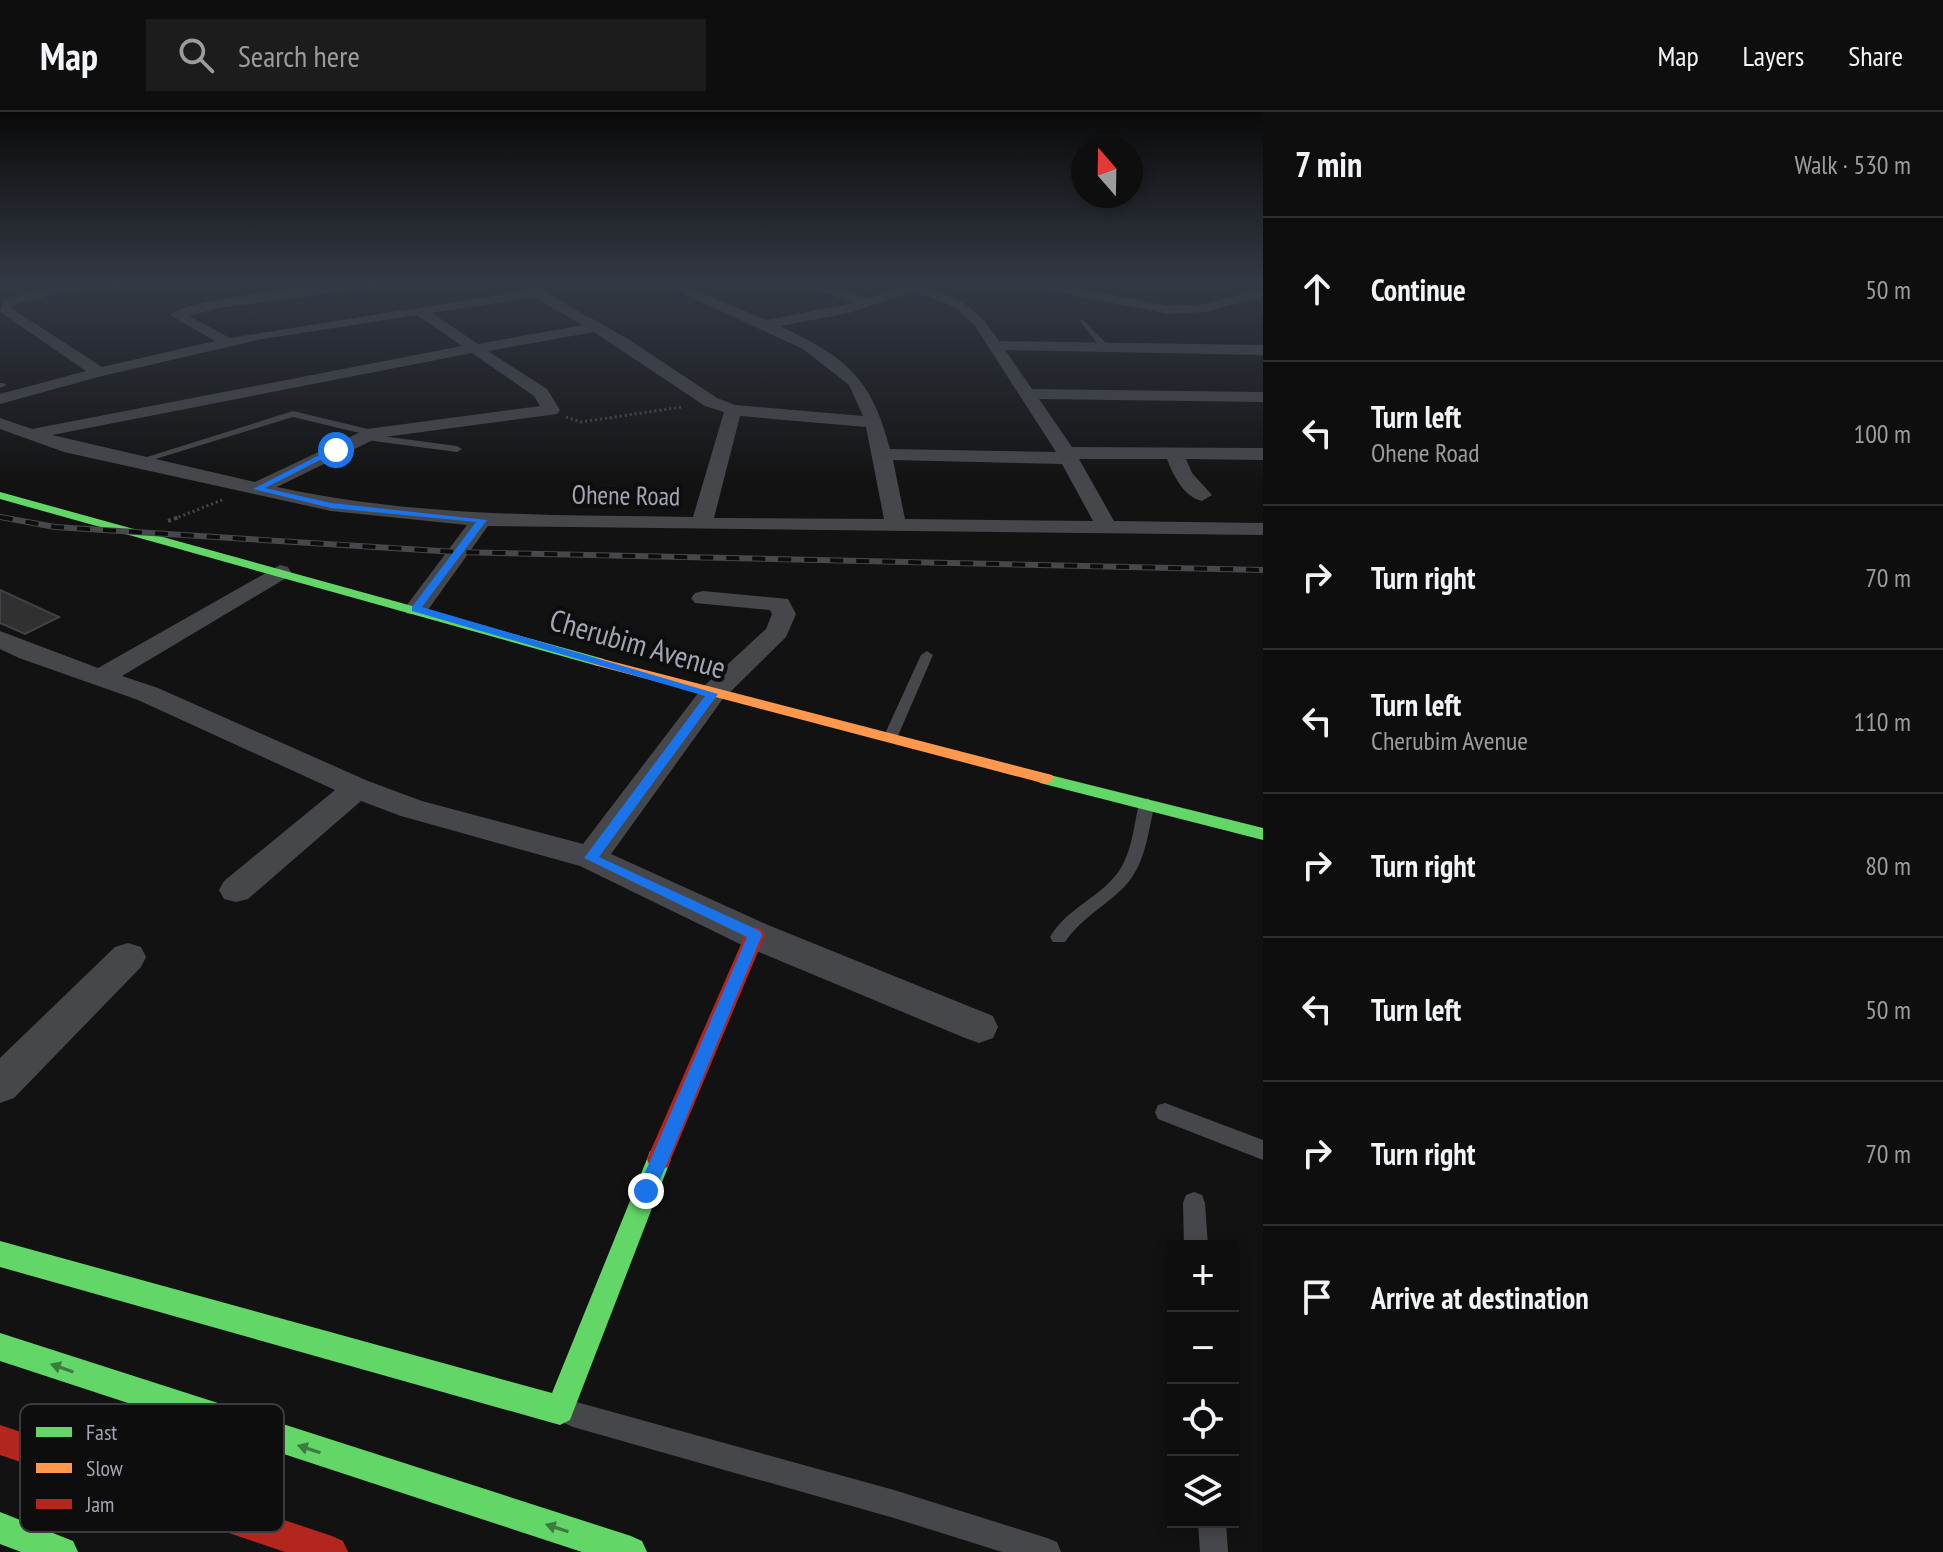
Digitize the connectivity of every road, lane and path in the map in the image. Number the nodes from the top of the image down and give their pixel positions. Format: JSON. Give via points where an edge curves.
{"nodes":[{"id":1,"x":65,"y":349,"type":"edge"},
{"id":2,"x":196,"y":349,"type":"edge"},
{"id":3,"x":471,"y":349,"type":"edge"},
{"id":4,"x":472,"y":349,"type":"edge"},
{"id":5,"x":634,"y":349,"type":"edge"},
{"id":6,"x":812,"y":349,"type":"edge"},
{"id":7,"x":999,"y":349,"type":"edge"},
{"id":8,"x":1231,"y":349,"type":"edge"},
{"id":9,"x":1263,"y":350,"type":"edge"},
{"id":10,"x":99,"y":372,"type":"junction"},
{"id":11,"x":1,"y":390,"type":"edge"},
{"id":12,"x":1028,"y":394,"type":"junction"},
{"id":13,"x":1263,"y":397,"type":"edge"},
{"id":14,"x":711,"y":402,"type":"junction"},
{"id":15,"x":551,"y":410,"type":"junction"},
{"id":16,"x":733,"y":410,"type":"junction"},
{"id":17,"x":872,"y":422,"type":"junction"},
{"id":18,"x":0,"y":423,"type":"edge"},
{"id":19,"x":32,"y":434,"type":"junction"},
{"id":20,"x":370,"y":435,"type":"junction"},
{"id":21,"x":457,"y":449,"type":"dead end"},
{"id":22,"x":1174,"y":453,"type":"junction"},
{"id":23,"x":883,"y":454,"type":"junction"},
{"id":24,"x":1263,"y":454,"type":"edge"},
{"id":25,"x":1067,"y":455,"type":"junction"},
{"id":26,"x":136,"y":462,"type":"junction"},
{"id":27,"x":257,"y":489,"type":"junction"},
{"id":28,"x":0,"y":495,"type":"edge"},
{"id":29,"x":1202,"y":495,"type":"dead end"},
{"id":30,"x":227,"y":498,"type":"dead end"},
{"id":31,"x":482,"y":520,"type":"junction"},
{"id":32,"x":702,"y":524,"type":"junction"},
{"id":33,"x":896,"y":527,"type":"junction"},
{"id":34,"x":1107,"y":528,"type":"junction"},
{"id":35,"x":1263,"y":529,"type":"edge"},
{"id":36,"x":136,"y":531,"type":"junction"},
{"id":37,"x":280,"y":572,"type":"junction"},
{"id":38,"x":703,"y":598,"type":"dead end"},
{"id":39,"x":416,"y":609,"type":"junction"},
{"id":40,"x":0,"y":639,"type":"edge"},
{"id":41,"x":927,"y":655,"type":"dead end"},
{"id":42,"x":100,"y":678,"type":"junction"},
{"id":43,"x":712,"y":694,"type":"junction"},
{"id":44,"x":890,"y":738,"type":"junction"},
{"id":45,"x":357,"y":788,"type":"junction"},
{"id":46,"x":1147,"y":803,"type":"junction"},
{"id":47,"x":1263,"y":834,"type":"edge"},
{"id":48,"x":591,"y":858,"type":"junction"},
{"id":49,"x":236,"y":890,"type":"dead end"},
{"id":50,"x":755,"y":935,"type":"junction"},
{"id":51,"x":1059,"y":937,"type":"dead end"},
{"id":52,"x":128,"y":957,"type":"dead end"},
{"id":53,"x":979,"y":1027,"type":"dead end"},
{"id":54,"x":0,"y":1085,"type":"edge"},
{"id":55,"x":1165,"y":1112,"type":"dead end"},
{"id":56,"x":1263,"y":1150,"type":"edge"},
{"id":57,"x":1194,"y":1203,"type":"dead end"},
{"id":58,"x":1196,"y":1240,"type":"edge"},
{"id":59,"x":0,"y":1254,"type":"edge"},
{"id":60,"x":0,"y":1347,"type":"edge"},
{"id":61,"x":175,"y":1404,"type":"edge"},
{"id":62,"x":560,"y":1410,"type":"junction"},
{"id":63,"x":284,"y":1439,"type":"edge"},
{"id":64,"x":0,"y":1440,"type":"edge"},
{"id":65,"x":20,"y":1447,"type":"edge"},
{"id":66,"x":0,"y":1528,"type":"edge"},
{"id":67,"x":1212,"y":1528,"type":"edge"},
{"id":68,"x":273,"y":1532,"type":"edge"},
{"id":69,"x":62,"y":1552,"type":"edge"},
{"id":70,"x":332,"y":1552,"type":"edge"},
{"id":71,"x":631,"y":1552,"type":"edge"},
{"id":72,"x":1047,"y":1552,"type":"edge"},
{"id":73,"x":1214,"y":1552,"type":"edge"}],
"edges":[{"from":1,"to":10,"type":"street"},
{"from":2,"to":10,"type":"street"},
{"from":3,"to":19,"type":"street"},
{"from":4,"to":15,"type":"street","via":[[541,393]]},
{"from":5,"to":14,"type":"street"},
{"from":6,"to":17,"type":"street","via":[[850,377],[867,399]]},
{"from":7,"to":12,"type":"street"},
{"from":8,"to":9,"type":"street"},
{"from":10,"to":11,"type":"street"},
{"from":12,"to":13,"type":"street"},
{"from":12,"to":25,"type":"street"},
{"from":14,"to":15,"type":"path","via":[[581,422]]},
{"from":14,"to":16,"type":"street"},
{"from":15,"to":20,"type":"street"},
{"from":16,"to":17,"type":"street"},
{"from":16,"to":32,"type":"street"},
{"from":17,"to":23,"type":"street"},
{"from":18,"to":19,"type":"street","name":"Ohene Road"},
{"from":19,"to":26,"type":"street","name":"Ohene Road"},
{"from":20,"to":21,"type":"lane"},
{"from":20,"to":26,"type":"lane","via":[[293,414]]},
{"from":20,"to":27,"type":"street"},
{"from":22,"to":24,"type":"street"},
{"from":22,"to":25,"type":"street"},
{"from":22,"to":29,"type":"street","via":[[1183,475]]},
{"from":23,"to":25,"type":"street"},
{"from":23,"to":33,"type":"street"},
{"from":25,"to":34,"type":"street"},
{"from":26,"to":27,"type":"street","name":"Ohene Road"},
{"from":27,"to":31,"type":"street","name":"Ohene Road","via":[[331,505]]},
{"from":28,"to":36,"type":"main road","name":"Cherubim Avenue"},
{"from":30,"to":36,"type":"path"},
{"from":31,"to":32,"type":"street","name":"Ohene Road"},
{"from":31,"to":39,"type":"street"},
{"from":32,"to":33,"type":"street","name":"Ohene Road"},
{"from":33,"to":34,"type":"street","name":"Ohene Road"},
{"from":34,"to":35,"type":"street","name":"Ohene Road"},
{"from":36,"to":37,"type":"main road","name":"Cherubim Avenue"},
{"from":37,"to":39,"type":"main road","name":"Cherubim Avenue"},
{"from":37,"to":42,"type":"street"},
{"from":38,"to":43,"type":"street","via":[[780,604],[784,614],[777,632]]},
{"from":39,"to":43,"type":"main road","name":"Cherubim Avenue"},
{"from":40,"to":42,"type":"street"},
{"from":41,"to":44,"type":"lane"},
{"from":42,"to":45,"type":"street","via":[[148,694]]},
{"from":43,"to":44,"type":"main road","name":"Cherubim Avenue"},
{"from":43,"to":48,"type":"street"},
{"from":44,"to":46,"type":"main road","name":"Cherubim Avenue"},
{"from":45,"to":48,"type":"street","via":[[412,809]]},
{"from":45,"to":49,"type":"street"},
{"from":46,"to":47,"type":"main road","name":"Cherubim Avenue"},
{"from":46,"to":51,"type":"lane","via":[[1129,869]]},
{"from":48,"to":50,"type":"street"},
{"from":50,"to":53,"type":"street"},
{"from":50,"to":62,"type":"main road"},
{"from":52,"to":54,"type":"street"},
{"from":55,"to":56,"type":"lane"},
{"from":57,"to":58,"type":"lane"},
{"from":59,"to":62,"type":"main road"},
{"from":61,"to":60,"type":"main road","one_way":true},
{"from":62,"to":72,"type":"lane"},
{"from":71,"to":63,"type":"main road","one_way":true},
{"from":64,"to":65,"type":"main road"},
{"from":66,"to":69,"type":"main road"},
{"from":67,"to":73,"type":"lane"},
{"from":68,"to":70,"type":"main road"}]}
